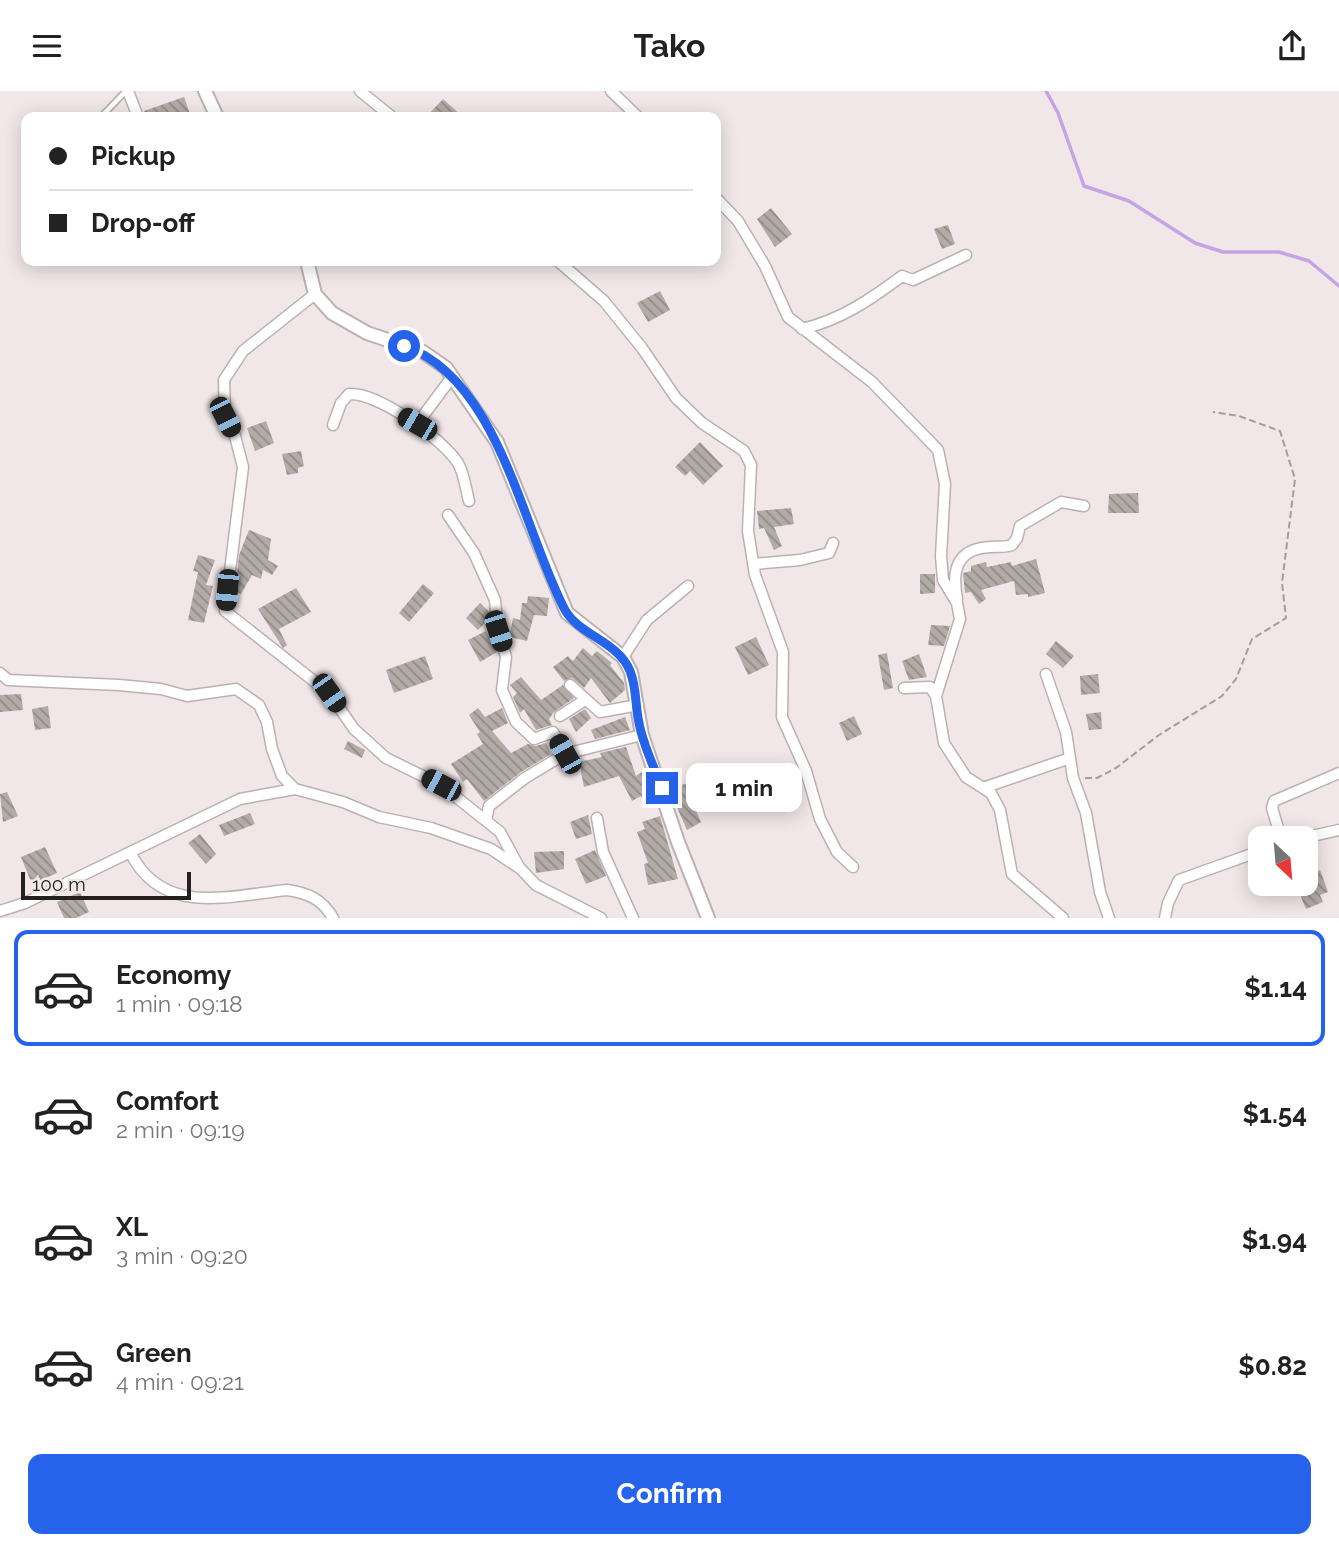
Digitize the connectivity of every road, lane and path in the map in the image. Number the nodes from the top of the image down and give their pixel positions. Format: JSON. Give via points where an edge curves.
{"nodes":[{"id":1,"x":127,"y":91,"type":"edge"},
{"id":2,"x":205,"y":91,"type":"edge"},
{"id":3,"x":360,"y":91,"type":"edge"},
{"id":4,"x":611,"y":91,"type":"edge"},
{"id":5,"x":106,"y":112,"type":"edge"},
{"id":6,"x":136,"y":112,"type":"edge"},
{"id":7,"x":215,"y":112,"type":"edge"},
{"id":8,"x":386,"y":112,"type":"edge"},
{"id":9,"x":633,"y":112,"type":"edge"},
{"id":10,"x":721,"y":203,"type":"edge"},
{"id":11,"x":966,"y":255,"type":"dead end"},
{"id":12,"x":308,"y":266,"type":"edge"},
{"id":13,"x":564,"y":266,"type":"edge"},
{"id":14,"x":315,"y":294,"type":"junction"},
{"id":15,"x":802,"y":329,"type":"junction"},
{"id":16,"x":452,"y":377,"type":"junction"},
{"id":17,"x":1213,"y":412,"type":"dead end"},
{"id":18,"x":417,"y":424,"type":"junction"},
{"id":19,"x":332,"y":425,"type":"dead end"},
{"id":20,"x":468,"y":501,"type":"dead end"},
{"id":21,"x":1084,"y":506,"type":"dead end"},
{"id":22,"x":448,"y":515,"type":"dead end"},
{"id":23,"x":833,"y":543,"type":"dead end"},
{"id":24,"x":754,"y":564,"type":"junction"},
{"id":25,"x":688,"y":586,"type":"dead end"},
{"id":26,"x":957,"y":603,"type":"junction"},
{"id":27,"x":623,"y":657,"type":"junction"},
{"id":28,"x":0,"y":673,"type":"edge"},
{"id":29,"x":1046,"y":674,"type":"dead end"},
{"id":30,"x":570,"y":685,"type":"dead end"},
{"id":31,"x":904,"y":688,"type":"dead end"},
{"id":32,"x":936,"y":696,"type":"junction"},
{"id":33,"x":585,"y":700,"type":"junction"},
{"id":34,"x":638,"y":705,"type":"junction"},
{"id":35,"x":560,"y":716,"type":"dead end"},
{"id":36,"x":642,"y":735,"type":"junction"},
{"id":37,"x":565,"y":754,"type":"junction"},
{"id":38,"x":1070,"y":758,"type":"junction"},
{"id":39,"x":1339,"y":773,"type":"edge"},
{"id":40,"x":1073,"y":778,"type":"junction"},
{"id":41,"x":983,"y":788,"type":"junction"},
{"id":42,"x":295,"y":789,"type":"junction"},
{"id":43,"x":597,"y":818,"type":"dead end"},
{"id":44,"x":486,"y":821,"type":"junction"},
{"id":45,"x":1277,"y":826,"type":"edge"},
{"id":46,"x":1339,"y":830,"type":"edge"},
{"id":47,"x":1318,"y":835,"type":"edge"},
{"id":48,"x":130,"y":852,"type":"junction"},
{"id":49,"x":1248,"y":855,"type":"edge"},
{"id":50,"x":519,"y":867,"type":"junction"},
{"id":51,"x":853,"y":867,"type":"dead end"},
{"id":52,"x":0,"y":911,"type":"edge"},
{"id":53,"x":333,"y":918,"type":"edge"},
{"id":54,"x":601,"y":918,"type":"edge"},
{"id":55,"x":633,"y":918,"type":"edge"},
{"id":56,"x":709,"y":918,"type":"edge"},
{"id":57,"x":1063,"y":918,"type":"edge"},
{"id":58,"x":1109,"y":918,"type":"edge"},
{"id":59,"x":1165,"y":918,"type":"edge"}],
"edges":[{"from":1,"to":5,"type":"lane"},
{"from":1,"to":6,"type":"street"},
{"from":2,"to":7,"type":"street"},
{"from":3,"to":8,"type":"street"},
{"from":4,"to":9,"type":"street"},
{"from":10,"to":15,"type":"street","via":[[738,221],[765,266],[788,317]]},
{"from":11,"to":15,"type":"street","via":[[913,280],[902,276],[862,306]]},
{"from":12,"to":14,"type":"street"},
{"from":13,"to":24,"type":"street","via":[[604,301],[676,398],[702,423],[744,451],[751,465],[748,531]]},
{"from":14,"to":16,"type":"street","via":[[332,313],[367,333],[423,352]]},
{"from":14,"to":44,"type":"street","via":[[243,351],[224,380],[225,417],[243,467],[225,611],[329,693],[354,729],[386,758],[441,785]]},
{"from":15,"to":26,"type":"street","via":[[872,382],[938,450],[945,484],[943,580]]},
{"from":16,"to":18,"type":"street"},
{"from":16,"to":27,"type":"street","via":[[496,442],[567,613]]},
{"from":17,"to":40,"type":"path","via":[[1280,431],[1295,479],[1282,583],[1286,618],[1252,639],[1236,679],[1222,696],[1116,768],[1097,778]]},
{"from":18,"to":19,"type":"street","via":[[363,394],[349,394]]},
{"from":18,"to":20,"type":"street","via":[[459,464]]},
{"from":21,"to":26,"type":"street","via":[[1061,502],[1020,526],[1012,545],[967,555],[953,574]]},
{"from":22,"to":37,"type":"street","via":[[474,553],[495,600],[506,657],[502,690],[516,722],[534,739],[553,732]]},
{"from":23,"to":24,"type":"street","via":[[829,553],[818,556]]},
{"from":24,"to":51,"type":"street","via":[[783,652],[782,717],[806,771],[820,819],[837,852]]},
{"from":25,"to":27,"type":"street","via":[[647,620]]},
{"from":26,"to":32,"type":"street","via":[[959,632]]},
{"from":27,"to":34,"type":"street"},
{"from":28,"to":42,"type":"street","via":[[8,680],[118,685],[187,696],[236,689],[259,705],[282,776]]},
{"from":29,"to":38,"type":"street"},
{"from":30,"to":33,"type":"street"},
{"from":31,"to":32,"type":"street","via":[[930,687]]},
{"from":32,"to":41,"type":"street","via":[[944,743],[966,777]]},
{"from":33,"to":34,"type":"street","via":[[600,712]]},
{"from":33,"to":35,"type":"street"},
{"from":34,"to":36,"type":"street"},
{"from":36,"to":37,"type":"street"},
{"from":36,"to":56,"type":"street"},
{"from":37,"to":44,"type":"street","via":[[489,807]]},
{"from":38,"to":40,"type":"street"},
{"from":38,"to":41,"type":"street"},
{"from":39,"to":45,"type":"street","via":[[1274,801]]},
{"from":40,"to":58,"type":"street","via":[[1086,813]]},
{"from":41,"to":57,"type":"street","via":[[1000,810],[1012,874]]},
{"from":42,"to":48,"type":"street","via":[[240,799]]},
{"from":42,"to":50,"type":"street","via":[[491,849]]},
{"from":43,"to":55,"type":"street","via":[[603,852]]},
{"from":44,"to":50,"type":"street","via":[[500,832]]},
{"from":46,"to":47,"type":"street"},
{"from":48,"to":52,"type":"street"},
{"from":48,"to":53,"type":"street","via":[[138,868],[157,885],[186,898],[286,890],[317,898]]},
{"from":49,"to":59,"type":"street","via":[[1179,880]]},
{"from":50,"to":54,"type":"street","via":[[536,885]]}]}
